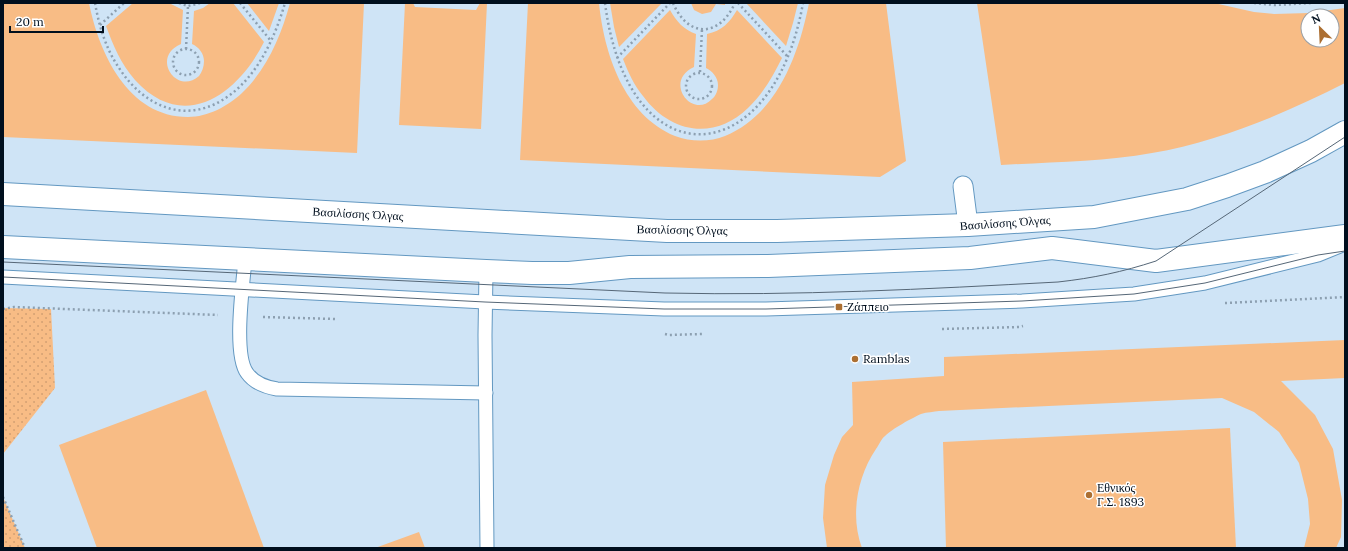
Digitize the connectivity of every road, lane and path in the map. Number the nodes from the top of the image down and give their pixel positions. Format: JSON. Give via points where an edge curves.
{"nodes":[{"id":1,"x":94,"y":3,"type":"edge"},
{"id":2,"x":124,"y":3,"type":"edge"},
{"id":3,"x":179,"y":3,"type":"edge"},
{"id":4,"x":200,"y":3,"type":"edge"},
{"id":5,"x":240,"y":3,"type":"edge"},
{"id":6,"x":284,"y":3,"type":"edge"},
{"id":7,"x":605,"y":3,"type":"edge"},
{"id":8,"x":671,"y":3,"type":"edge"},
{"id":9,"x":735,"y":3,"type":"edge"},
{"id":10,"x":738,"y":3,"type":"edge"},
{"id":11,"x":803,"y":3,"type":"edge"},
{"id":12,"x":1254,"y":3,"type":"edge"},
{"id":13,"x":1312,"y":3,"type":"edge"},
{"id":14,"x":188,"y":6,"type":"junction"},
{"id":15,"x":100,"y":25,"type":"junction"},
{"id":16,"x":702,"y":29,"type":"junction"},
{"id":17,"x":271,"y":42,"type":"junction"},
{"id":18,"x":186,"y":49,"type":"junction"},
{"id":19,"x":788,"y":57,"type":"junction"},
{"id":20,"x":617,"y":58,"type":"junction"},
{"id":21,"x":700,"y":72,"type":"junction"},
{"id":22,"x":1345,"y":132,"type":"edge"},
{"id":23,"x":963,"y":186,"type":"dead end"},
{"id":24,"x":3,"y":194,"type":"edge"},
{"id":25,"x":968,"y":225,"type":"junction"},
{"id":26,"x":1345,"y":236,"type":"edge"},
{"id":27,"x":1345,"y":244,"type":"edge"},
{"id":28,"x":3,"y":247,"type":"edge"},
{"id":29,"x":245,"y":260,"type":"junction"},
{"id":30,"x":486,"y":271,"type":"junction"},
{"id":31,"x":3,"y":277,"type":"edge"},
{"id":32,"x":242,"y":290,"type":"junction"},
{"id":33,"x":485,"y":302,"type":"junction"},
{"id":34,"x":486,"y":393,"type":"junction"},
{"id":35,"x":3,"y":497,"type":"edge"},
{"id":36,"x":24,"y":548,"type":"edge"},
{"id":37,"x":487,"y":548,"type":"edge"}],
"edges":[{"from":1,"to":15,"type":"path"},
{"from":2,"to":15,"type":"path"},
{"from":3,"to":14,"type":"path"},
{"from":4,"to":14,"type":"path"},
{"from":5,"to":17,"type":"path"},
{"from":6,"to":17,"type":"path"},
{"from":7,"to":20,"type":"path","via":[[608,28]]},
{"from":8,"to":16,"type":"path","via":[[688,24]]},
{"from":8,"to":20,"type":"path"},
{"from":9,"to":16,"type":"path","via":[[720,23]]},
{"from":10,"to":19,"type":"path"},
{"from":11,"to":19,"type":"path"},
{"from":12,"to":13,"type":"path"},
{"from":14,"to":18,"type":"path"},
{"from":15,"to":17,"type":"path","via":[[114,59],[131,84],[152,101],[167,108],[183,111],[200,110],[231,95],[251,74]]},
{"from":16,"to":21,"type":"path"},
{"from":18,"to":18,"type":"path","via":[[196,54],[199,63],[196,71],[187,76],[178,74],[172,63],[176,53]]},
{"from":19,"to":20,"type":"path","via":[[771,89],[737,124],[722,131],[697,135],[673,129],[651,114],[633,92]]},
{"from":21,"to":21,"type":"path","via":[[691,76],[686,86],[690,96],[695,99],[701,99],[711,92],[710,77]]},
{"from":22,"to":25,"type":"street","name":"Βασιλίσσης Όλγας","via":[[1265,172],[1187,198],[1094,217]]},
{"from":23,"to":25,"type":"street"},
{"from":24,"to":25,"type":"street","name":"Βασιλίσσης Όλγας","via":[[667,231],[777,231]]},
{"from":26,"to":30,"type":"street","via":[[1156,261],[1052,248],[932,260],[727,267],[630,267],[569,273]]},
{"from":27,"to":33,"type":"lane","via":[[1318,255],[1205,283],[1134,294],[720,310]]},
{"from":28,"to":29,"type":"street"},
{"from":29,"to":30,"type":"street"},
{"from":29,"to":32,"type":"lane"},
{"from":30,"to":33,"type":"lane"},
{"from":31,"to":32,"type":"lane"},
{"from":32,"to":33,"type":"lane"},
{"from":32,"to":34,"type":"lane","via":[[242,362],[247,373],[265,387]]},
{"from":33,"to":34,"type":"lane"},
{"from":34,"to":37,"type":"lane"},
{"from":35,"to":36,"type":"path"}]}
